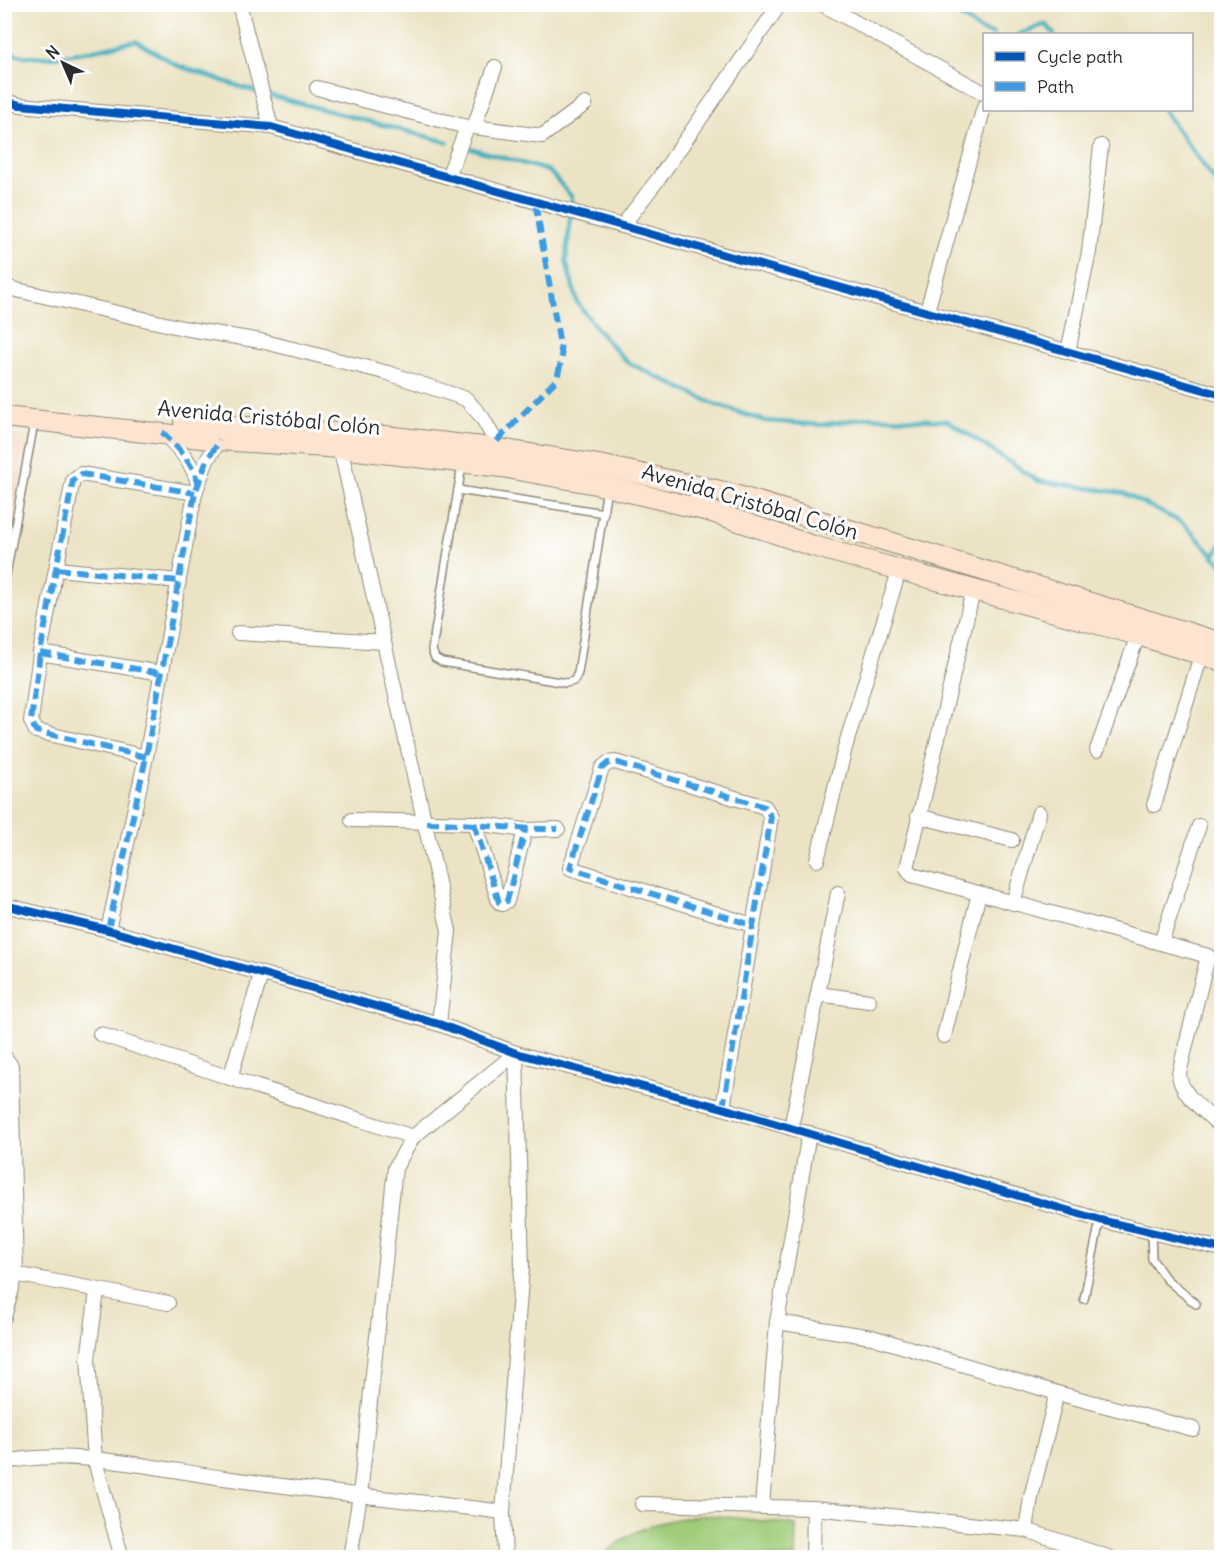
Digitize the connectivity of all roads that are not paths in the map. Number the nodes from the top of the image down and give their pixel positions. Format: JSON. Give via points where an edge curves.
{"nodes":[{"id":1,"x":239,"y":4,"type":"edge"},
{"id":2,"x":780,"y":4,"type":"edge"},
{"id":3,"x":822,"y":4,"type":"edge"},
{"id":4,"x":495,"y":67,"type":"dead end"},
{"id":5,"x":317,"y":88,"type":"dead end"},
{"id":6,"x":983,"y":92,"type":"edge"},
{"id":7,"x":4,"y":101,"type":"edge"},
{"id":8,"x":585,"y":104,"type":"dead end"},
{"id":9,"x":983,"y":111,"type":"edge"},
{"id":10,"x":271,"y":127,"type":"junction"},
{"id":11,"x":470,"y":127,"type":"junction"},
{"id":12,"x":1101,"y":146,"type":"dead end"},
{"id":13,"x":448,"y":177,"type":"junction"},
{"id":14,"x":623,"y":225,"type":"junction"},
{"id":15,"x":4,"y":287,"type":"edge"},
{"id":16,"x":927,"y":311,"type":"junction"},
{"id":17,"x":1068,"y":352,"type":"junction"},
{"id":18,"x":1221,"y":395,"type":"edge"},
{"id":19,"x":4,"y":405,"type":"edge"},
{"id":20,"x":4,"y":417,"type":"edge"},
{"id":21,"x":35,"y":421,"type":"junction"},
{"id":22,"x":162,"y":432,"type":"junction"},
{"id":23,"x":220,"y":440,"type":"junction"},
{"id":24,"x":339,"y":441,"type":"junction"},
{"id":25,"x":500,"y":449,"type":"junction"},
{"id":26,"x":463,"y":462,"type":"junction"},
{"id":27,"x":608,"y":487,"type":"junction"},
{"id":28,"x":196,"y":488,"type":"junction"},
{"id":29,"x":458,"y":490,"type":"junction"},
{"id":30,"x":604,"y":513,"type":"junction"},
{"id":31,"x":57,"y":569,"type":"junction"},
{"id":32,"x":899,"y":571,"type":"junction"},
{"id":33,"x":178,"y":581,"type":"junction"},
{"id":34,"x":4,"y":585,"type":"edge"},
{"id":35,"x":973,"y":591,"type":"junction"},
{"id":36,"x":238,"y":633,"type":"dead end"},
{"id":37,"x":1138,"y":635,"type":"junction"},
{"id":38,"x":384,"y":642,"type":"junction"},
{"id":39,"x":1221,"y":643,"type":"edge"},
{"id":40,"x":40,"y":653,"type":"junction"},
{"id":41,"x":1201,"y":656,"type":"junction"},
{"id":42,"x":1221,"y":661,"type":"edge"},
{"id":43,"x":161,"y":673,"type":"junction"},
{"id":44,"x":1097,"y":750,"type":"dead end"},
{"id":45,"x":146,"y":757,"type":"junction"},
{"id":46,"x":1154,"y":805,"type":"dead end"},
{"id":47,"x":1039,"y":813,"type":"dead end"},
{"id":48,"x":918,"y":816,"type":"junction"},
{"id":49,"x":352,"y":820,"type":"dead end"},
{"id":50,"x":474,"y":823,"type":"junction"},
{"id":51,"x":427,"y":824,"type":"junction"},
{"id":52,"x":1199,"y":826,"type":"dead end"},
{"id":53,"x":558,"y":829,"type":"dead end"},
{"id":54,"x":525,"y":830,"type":"junction"},
{"id":55,"x":1012,"y":840,"type":"dead end"},
{"id":56,"x":817,"y":860,"type":"dead end"},
{"id":57,"x":838,"y":893,"type":"dead end"},
{"id":58,"x":979,"y":893,"type":"junction"},
{"id":59,"x":1013,"y":903,"type":"junction"},
{"id":60,"x":4,"y":905,"type":"edge"},
{"id":61,"x":752,"y":925,"type":"junction"},
{"id":62,"x":108,"y":930,"type":"junction"},
{"id":63,"x":1161,"y":944,"type":"junction"},
{"id":64,"x":1215,"y":958,"type":"edge"},
{"id":65,"x":261,"y":975,"type":"junction"},
{"id":66,"x":818,"y":994,"type":"junction"},
{"id":67,"x":869,"y":1001,"type":"dead end"},
{"id":68,"x":439,"y":1024,"type":"junction"},
{"id":69,"x":100,"y":1034,"type":"dead end"},
{"id":70,"x":944,"y":1036,"type":"dead end"},
{"id":71,"x":516,"y":1053,"type":"junction"},
{"id":72,"x":4,"y":1056,"type":"edge"},
{"id":73,"x":230,"y":1078,"type":"junction"},
{"id":74,"x":723,"y":1108,"type":"junction"},
{"id":75,"x":791,"y":1128,"type":"junction"},
{"id":76,"x":1221,"y":1128,"type":"edge"},
{"id":77,"x":809,"y":1134,"type":"junction"},
{"id":78,"x":413,"y":1137,"type":"junction"},
{"id":79,"x":1100,"y":1220,"type":"junction"},
{"id":80,"x":1151,"y":1232,"type":"junction"},
{"id":81,"x":1221,"y":1250,"type":"edge"},
{"id":82,"x":10,"y":1273,"type":"edge"},
{"id":83,"x":97,"y":1291,"type":"junction"},
{"id":84,"x":1084,"y":1299,"type":"dead end"},
{"id":85,"x":168,"y":1303,"type":"dead end"},
{"id":86,"x":1196,"y":1304,"type":"dead end"},
{"id":87,"x":4,"y":1317,"type":"edge"},
{"id":88,"x":777,"y":1322,"type":"junction"},
{"id":89,"x":1057,"y":1393,"type":"junction"},
{"id":90,"x":1193,"y":1429,"type":"dead end"},
{"id":91,"x":95,"y":1461,"type":"junction"},
{"id":92,"x":4,"y":1462,"type":"edge"},
{"id":93,"x":360,"y":1495,"type":"junction"},
{"id":94,"x":642,"y":1504,"type":"dead end"},
{"id":95,"x":762,"y":1506,"type":"junction"},
{"id":96,"x":814,"y":1508,"type":"junction"},
{"id":97,"x":503,"y":1512,"type":"junction"},
{"id":98,"x":1026,"y":1530,"type":"junction"},
{"id":99,"x":122,"y":1557,"type":"edge"},
{"id":100,"x":350,"y":1557,"type":"edge"},
{"id":101,"x":505,"y":1557,"type":"edge"},
{"id":102,"x":813,"y":1557,"type":"edge"},
{"id":103,"x":1111,"y":1557,"type":"edge"}],
"edges":[{"from":1,"to":10,"type":"street"},
{"from":2,"to":14,"type":"street"},
{"from":3,"to":6,"type":"street"},
{"from":4,"to":11,"type":"street"},
{"from":5,"to":11,"type":"street"},
{"from":7,"to":10,"type":"street"},
{"from":8,"to":11,"type":"street","via":[[543,136]]},
{"from":9,"to":16,"type":"street"},
{"from":10,"to":13,"type":"street"},
{"from":11,"to":13,"type":"street"},
{"from":12,"to":17,"type":"street","via":[[1089,252]]},
{"from":13,"to":14,"type":"street"},
{"from":14,"to":16,"type":"street"},
{"from":15,"to":25,"type":"street","via":[[183,328],[261,340],[388,373],[466,399],[482,417]]},
{"from":16,"to":17,"type":"street"},
{"from":17,"to":18,"type":"street"},
{"from":19,"to":24,"type":"street","name":"Avenida Cristóbal Colón"},
{"from":20,"to":21,"type":"street","name":"Avenida Cristóbal Colón"},
{"from":21,"to":22,"type":"street","name":"Avenida Cristóbal Colón"},
{"from":21,"to":34,"type":"lane"},
{"from":22,"to":23,"type":"street","name":"Avenida Cristóbal Colón"},
{"from":22,"to":28,"type":"street","via":[[195,473]]},
{"from":23,"to":24,"type":"street","name":"Avenida Cristóbal Colón"},
{"from":23,"to":28,"type":"street"},
{"from":24,"to":25,"type":"street","name":"Avenida Cristóbal Colón"},
{"from":24,"to":26,"type":"street","name":"Avenida Cristóbal Colón"},
{"from":24,"to":38,"type":"street"},
{"from":25,"to":39,"type":"street","name":"Avenida Cristóbal Colón","via":[[725,492]]},
{"from":26,"to":27,"type":"street","name":"Avenida Cristóbal Colón"},
{"from":26,"to":29,"type":"lane"},
{"from":27,"to":30,"type":"lane"},
{"from":27,"to":32,"type":"street","name":"Avenida Cristóbal Colón","via":[[709,511]]},
{"from":28,"to":31,"type":"street","via":[[76,476]]},
{"from":28,"to":33,"type":"street"},
{"from":29,"to":30,"type":"lane"},
{"from":29,"to":30,"type":"lane","via":[[432,650],[435,658],[566,683],[574,681],[578,673]]},
{"from":31,"to":33,"type":"street"},
{"from":31,"to":40,"type":"street"},
{"from":32,"to":35,"type":"street","name":"Avenida Cristóbal Colón"},
{"from":32,"to":56,"type":"street","via":[[846,744]]},
{"from":33,"to":43,"type":"street"},
{"from":35,"to":37,"type":"street","name":"Avenida Cristóbal Colón"},
{"from":35,"to":48,"type":"street"},
{"from":36,"to":38,"type":"street"},
{"from":37,"to":41,"type":"street","name":"Avenida Cristóbal Colón"},
{"from":37,"to":44,"type":"street"},
{"from":38,"to":51,"type":"street"},
{"from":40,"to":43,"type":"street"},
{"from":40,"to":45,"type":"street","via":[[31,721],[36,731]]},
{"from":41,"to":42,"type":"street","name":"Avenida Cristóbal Colón"},
{"from":41,"to":46,"type":"street"},
{"from":43,"to":45,"type":"street"},
{"from":45,"to":62,"type":"street"},
{"from":47,"to":59,"type":"street"},
{"from":48,"to":55,"type":"street"},
{"from":48,"to":58,"type":"street","via":[[907,859],[912,875]]},
{"from":49,"to":51,"type":"street"},
{"from":50,"to":51,"type":"street"},
{"from":50,"to":54,"type":"street"},
{"from":50,"to":54,"type":"street","via":[[502,904],[507,901]]},
{"from":51,"to":68,"type":"street","via":[[449,931]]},
{"from":52,"to":63,"type":"street"},
{"from":53,"to":54,"type":"street"},
{"from":57,"to":66,"type":"street"},
{"from":58,"to":59,"type":"street"},
{"from":58,"to":70,"type":"street"},
{"from":59,"to":63,"type":"street"},
{"from":60,"to":62,"type":"street"},
{"from":61,"to":61,"type":"street","via":[[570,868],[602,768],[615,762],[769,811]]},
{"from":61,"to":74,"type":"street"},
{"from":62,"to":65,"type":"street"},
{"from":63,"to":64,"type":"street"},
{"from":64,"to":76,"type":"street","via":[[1179,1083]]},
{"from":65,"to":68,"type":"street"},
{"from":65,"to":73,"type":"street"},
{"from":66,"to":67,"type":"street"},
{"from":66,"to":75,"type":"street"},
{"from":68,"to":71,"type":"street"},
{"from":69,"to":73,"type":"street"},
{"from":71,"to":74,"type":"street"},
{"from":71,"to":78,"type":"street"},
{"from":71,"to":97,"type":"street","via":[[522,1267]]},
{"from":72,"to":82,"type":"street","via":[[11,1066]]},
{"from":73,"to":78,"type":"street"},
{"from":74,"to":75,"type":"street"},
{"from":75,"to":77,"type":"street"},
{"from":77,"to":79,"type":"street"},
{"from":77,"to":88,"type":"street"},
{"from":78,"to":93,"type":"street","via":[[395,1168]]},
{"from":79,"to":80,"type":"street"},
{"from":79,"to":84,"type":"lane"},
{"from":80,"to":81,"type":"street"},
{"from":80,"to":86,"type":"lane","via":[[1152,1259],[1166,1279]]},
{"from":82,"to":83,"type":"street"},
{"from":82,"to":87,"type":"street"},
{"from":83,"to":85,"type":"street"},
{"from":83,"to":91,"type":"street","via":[[88,1359]]},
{"from":88,"to":89,"type":"street","via":[[872,1336]]},
{"from":88,"to":95,"type":"street"},
{"from":89,"to":90,"type":"street"},
{"from":89,"to":98,"type":"street"},
{"from":91,"to":92,"type":"street","via":[[52,1458]]},
{"from":91,"to":93,"type":"street"},
{"from":91,"to":99,"type":"street"},
{"from":93,"to":97,"type":"street"},
{"from":93,"to":100,"type":"street"},
{"from":94,"to":95,"type":"street"},
{"from":95,"to":96,"type":"street"},
{"from":96,"to":98,"type":"street"},
{"from":96,"to":102,"type":"street"},
{"from":97,"to":101,"type":"street"},
{"from":98,"to":103,"type":"street"}]}
